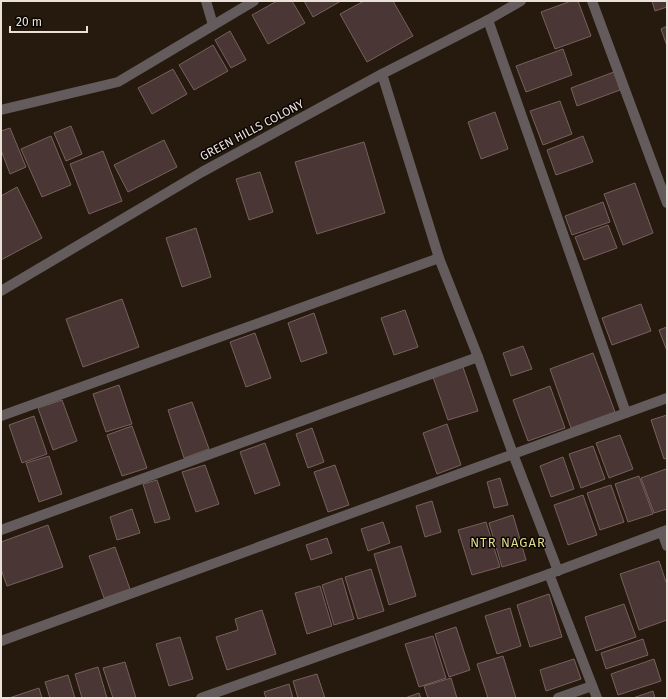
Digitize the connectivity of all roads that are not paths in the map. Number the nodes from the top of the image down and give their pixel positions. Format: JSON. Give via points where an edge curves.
{"nodes":[{"id":1,"x":206,"y":1,"type":"edge"},
{"id":2,"x":254,"y":1,"type":"edge"},
{"id":3,"x":521,"y":1,"type":"edge"},
{"id":4,"x":592,"y":1,"type":"edge"},
{"id":5,"x":488,"y":20,"type":"junction"},
{"id":6,"x":214,"y":25,"type":"junction"},
{"id":7,"x":382,"y":74,"type":"junction"},
{"id":8,"x":1,"y":110,"type":"edge"},
{"id":9,"x":667,"y":204,"type":"edge"},
{"id":10,"x":440,"y":258,"type":"junction"},
{"id":11,"x":1,"y":292,"type":"edge"},
{"id":12,"x":478,"y":357,"type":"junction"},
{"id":13,"x":667,"y":398,"type":"edge"},
{"id":14,"x":626,"y":413,"type":"junction"},
{"id":15,"x":1,"y":416,"type":"edge"},
{"id":16,"x":513,"y":454,"type":"junction"},
{"id":17,"x":1,"y":530,"type":"edge"},
{"id":18,"x":664,"y":531,"type":"edge"},
{"id":19,"x":667,"y":546,"type":"edge"},
{"id":20,"x":554,"y":573,"type":"junction"},
{"id":21,"x":1,"y":641,"type":"edge"},
{"id":22,"x":592,"y":686,"type":"junction"},
{"id":23,"x":201,"y":698,"type":"edge"},
{"id":24,"x":558,"y":698,"type":"edge"},
{"id":25,"x":597,"y":698,"type":"edge"}],
"edges":[{"from":1,"to":6,"type":"street"},
{"from":2,"to":6,"type":"street"},
{"from":3,"to":5,"type":"street","name":"GREEN HILLS COLONY"},
{"from":4,"to":9,"type":"street"},
{"from":5,"to":7,"type":"street","name":"GREEN HILLS COLONY"},
{"from":5,"to":14,"type":"street"},
{"from":6,"to":8,"type":"street","via":[[118,82]]},
{"from":7,"to":10,"type":"street"},
{"from":7,"to":11,"type":"street","name":"GREEN HILLS COLONY","via":[[202,172]]},
{"from":10,"to":12,"type":"street"},
{"from":10,"to":15,"type":"street"},
{"from":12,"to":16,"type":"street"},
{"from":12,"to":17,"type":"street"},
{"from":13,"to":14,"type":"street"},
{"from":14,"to":16,"type":"street"},
{"from":16,"to":20,"type":"street"},
{"from":16,"to":21,"type":"street"},
{"from":18,"to":19,"type":"street"},
{"from":18,"to":20,"type":"street"},
{"from":20,"to":22,"type":"street"},
{"from":20,"to":23,"type":"street"},
{"from":22,"to":24,"type":"street"},
{"from":22,"to":25,"type":"street"}]}
